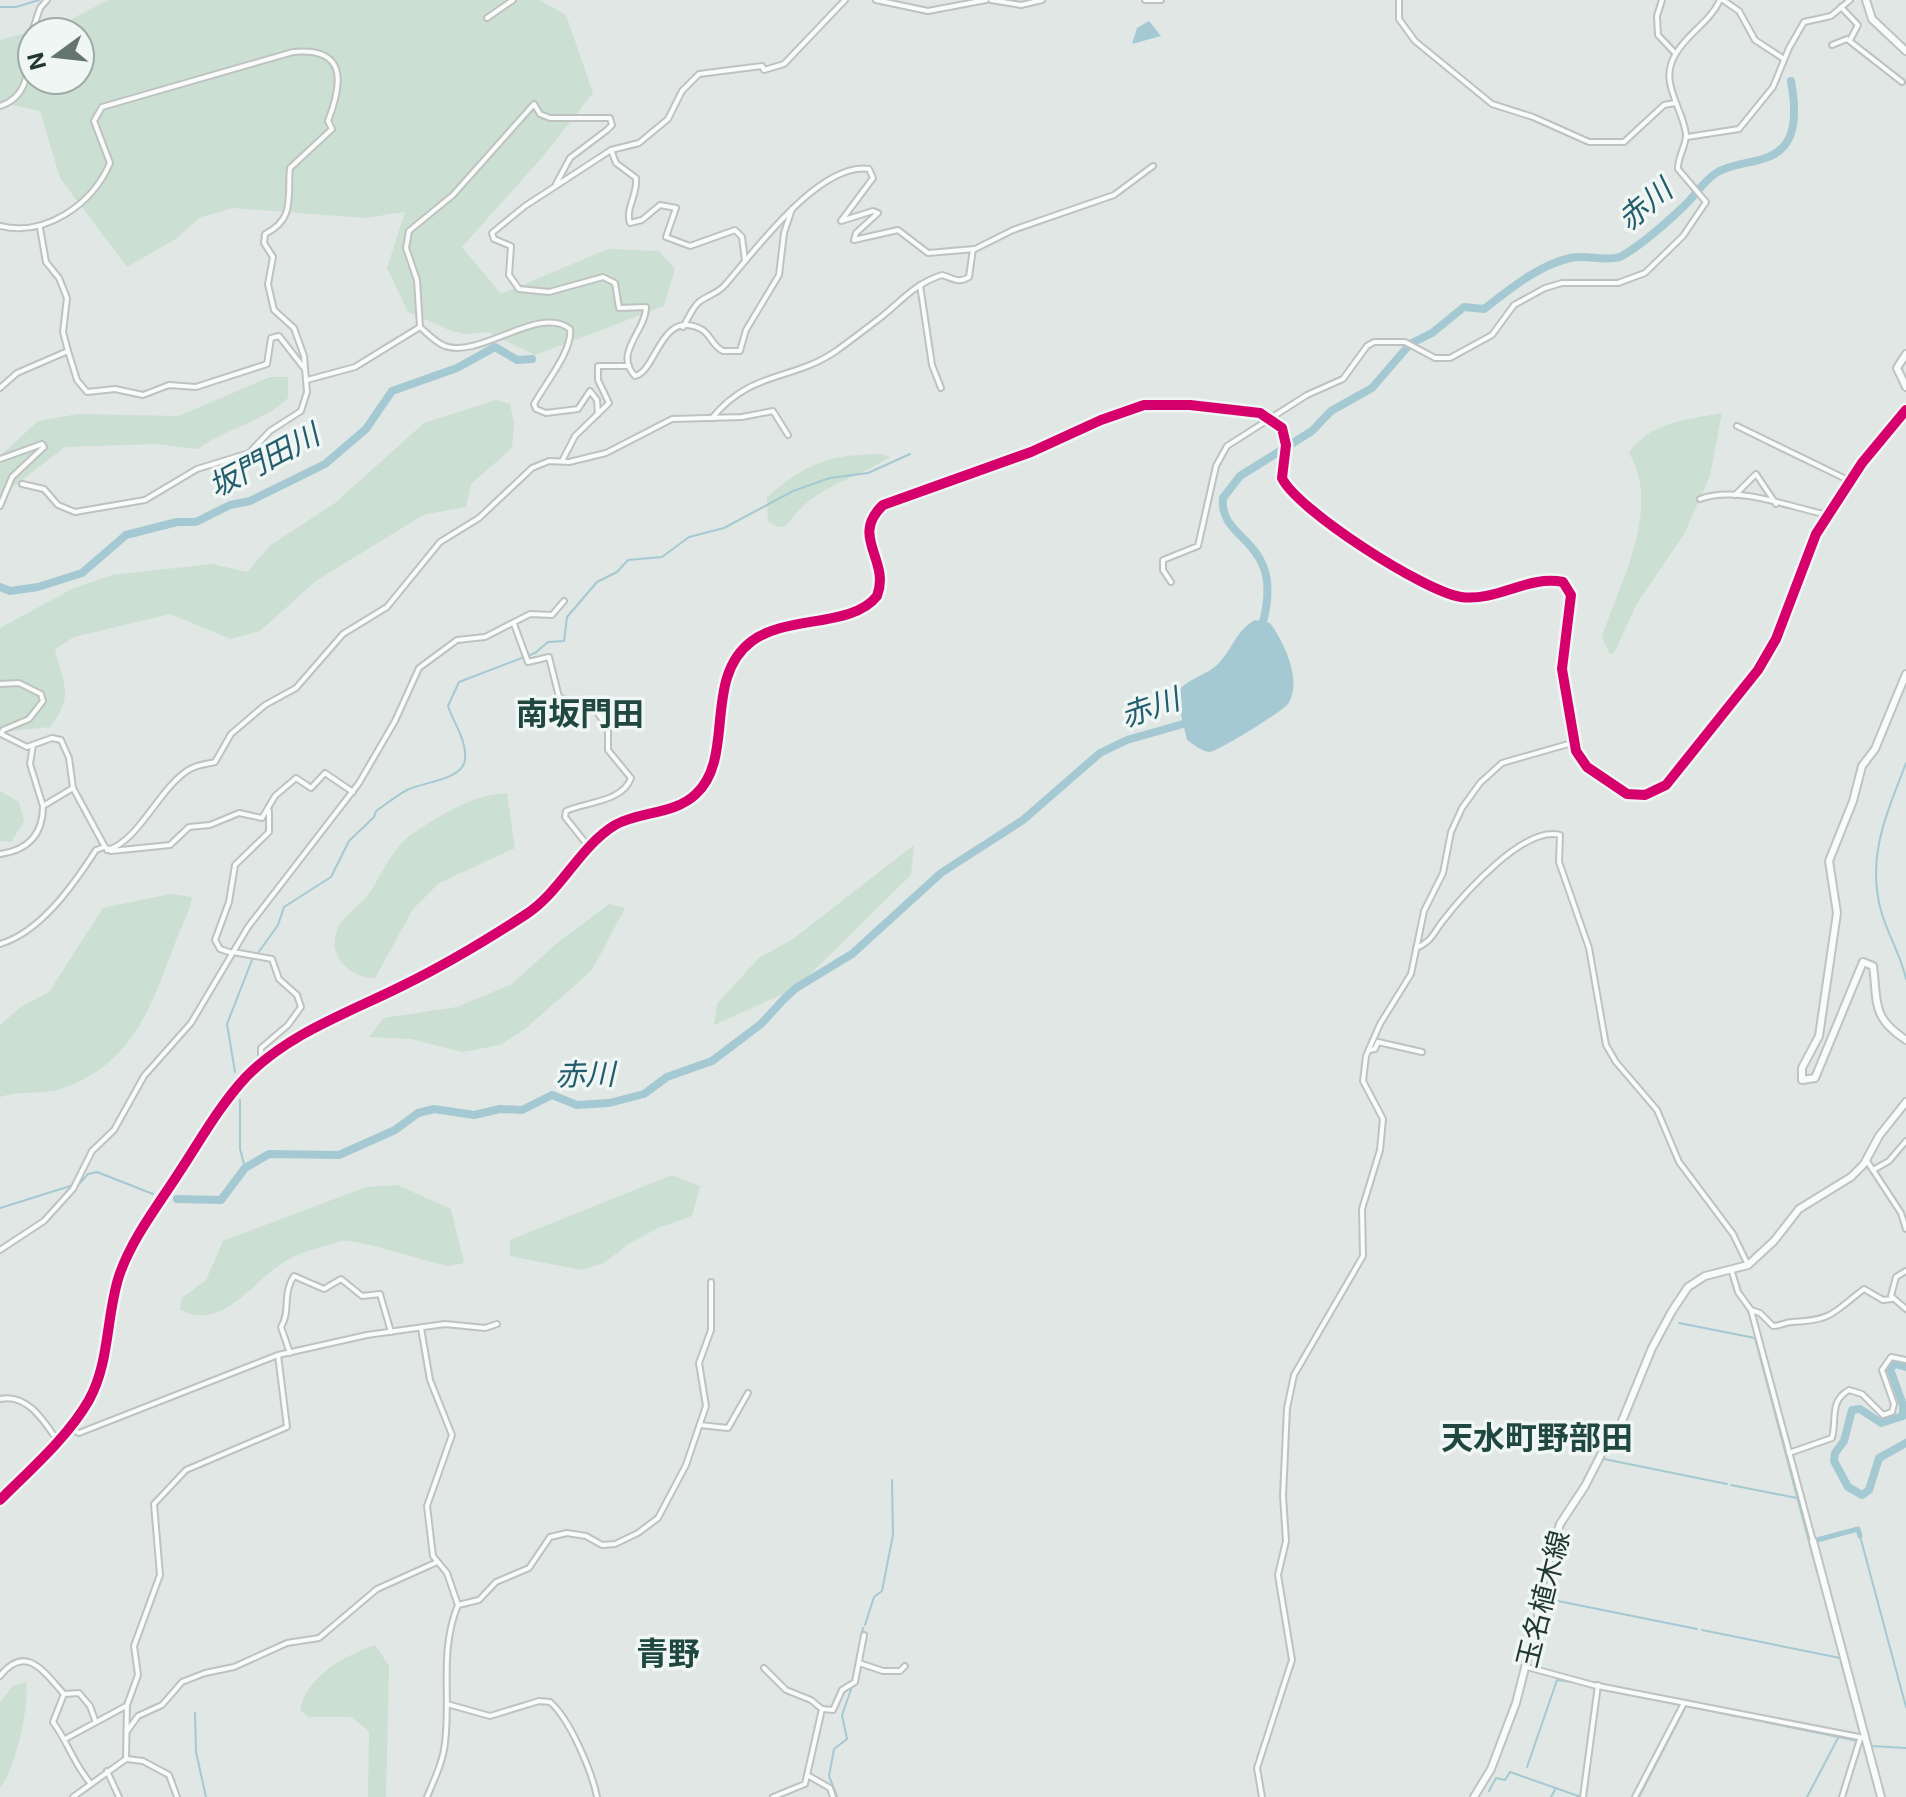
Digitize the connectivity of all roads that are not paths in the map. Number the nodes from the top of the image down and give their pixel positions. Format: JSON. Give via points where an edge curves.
{"nodes":[{"id":1,"x":513,"y":0,"type":"edge"},
{"id":2,"x":845,"y":0,"type":"edge"},
{"id":3,"x":876,"y":0,"type":"edge"},
{"id":4,"x":989,"y":0,"type":"edge"},
{"id":5,"x":1042,"y":0,"type":"edge"},
{"id":6,"x":1145,"y":0,"type":"edge"},
{"id":7,"x":1161,"y":0,"type":"edge"},
{"id":8,"x":1399,"y":0,"type":"edge"},
{"id":9,"x":1662,"y":0,"type":"edge"},
{"id":10,"x":1722,"y":0,"type":"edge"},
{"id":11,"x":1850,"y":0,"type":"edge"},
{"id":12,"x":1866,"y":0,"type":"edge"},
{"id":13,"x":1841,"y":7,"type":"junction"},
{"id":14,"x":487,"y":18,"type":"dead end"},
{"id":15,"x":1850,"y":40,"type":"junction"},
{"id":16,"x":1832,"y":45,"type":"dead end"},
{"id":17,"x":1906,"y":51,"type":"edge"},
{"id":18,"x":1675,"y":53,"type":"junction"},
{"id":19,"x":1784,"y":59,"type":"junction"},
{"id":20,"x":1902,"y":82,"type":"dead end"},
{"id":21,"x":18,"y":96,"type":"edge"},
{"id":22,"x":1675,"y":103,"type":"junction"},
{"id":23,"x":0,"y":106,"type":"edge"},
{"id":24,"x":1687,"y":137,"type":"junction"},
{"id":25,"x":611,"y":150,"type":"junction"},
{"id":26,"x":1153,"y":166,"type":"dead end"},
{"id":27,"x":555,"y":187,"type":"junction"},
{"id":28,"x":792,"y":209,"type":"junction"},
{"id":29,"x":0,"y":226,"type":"edge"},
{"id":30,"x":40,"y":228,"type":"junction"},
{"id":31,"x":973,"y":249,"type":"junction"},
{"id":32,"x":745,"y":261,"type":"junction"},
{"id":33,"x":920,"y":284,"type":"junction"},
{"id":34,"x":420,"y":327,"type":"junction"},
{"id":35,"x":683,"y":327,"type":"junction"},
{"id":36,"x":68,"y":351,"type":"junction"},
{"id":37,"x":1906,"y":354,"type":"edge"},
{"id":38,"x":629,"y":366,"type":"junction"},
{"id":39,"x":305,"y":369,"type":"junction"},
{"id":40,"x":307,"y":380,"type":"junction"},
{"id":41,"x":1906,"y":387,"type":"edge"},
{"id":42,"x":0,"y":388,"type":"edge"},
{"id":43,"x":941,"y":388,"type":"dead end"},
{"id":44,"x":1906,"y":410,"type":"edge"},
{"id":45,"x":598,"y":414,"type":"junction"},
{"id":46,"x":1270,"y":417,"type":"junction"},
{"id":47,"x":711,"y":418,"type":"junction"},
{"id":48,"x":1737,"y":426,"type":"dead end"},
{"id":49,"x":788,"y":435,"type":"dead end"},
{"id":50,"x":0,"y":459,"type":"edge"},
{"id":51,"x":562,"y":461,"type":"junction"},
{"id":52,"x":1850,"y":481,"type":"junction"},
{"id":53,"x":22,"y":484,"type":"dead end"},
{"id":54,"x":1735,"y":495,"type":"junction"},
{"id":55,"x":1700,"y":499,"type":"dead end"},
{"id":56,"x":1776,"y":504,"type":"junction"},
{"id":57,"x":0,"y":506,"type":"edge"},
{"id":58,"x":1828,"y":515,"type":"junction"},
{"id":59,"x":1171,"y":582,"type":"dead end"},
{"id":60,"x":564,"y":601,"type":"dead end"},
{"id":61,"x":514,"y":624,"type":"junction"},
{"id":62,"x":1906,"y":674,"type":"edge"},
{"id":63,"x":0,"y":684,"type":"edge"},
{"id":64,"x":1572,"y":743,"type":"junction"},
{"id":65,"x":33,"y":745,"type":"junction"},
{"id":66,"x":73,"y":788,"type":"junction"},
{"id":67,"x":353,"y":792,"type":"junction"},
{"id":68,"x":43,"y":806,"type":"junction"},
{"id":69,"x":269,"y":811,"type":"junction"},
{"id":70,"x":106,"y":848,"type":"junction"},
{"id":71,"x":590,"y":849,"type":"junction"},
{"id":72,"x":0,"y":854,"type":"edge"},
{"id":73,"x":0,"y":944,"type":"edge"},
{"id":74,"x":1416,"y":948,"type":"junction"},
{"id":75,"x":233,"y":952,"type":"junction"},
{"id":76,"x":1906,"y":1040,"type":"edge"},
{"id":77,"x":1369,"y":1050,"type":"junction"},
{"id":78,"x":1422,"y":1052,"type":"dead end"},
{"id":79,"x":261,"y":1064,"type":"junction"},
{"id":80,"x":1906,"y":1102,"type":"edge"},
{"id":81,"x":1906,"y":1141,"type":"edge"},
{"id":82,"x":1866,"y":1159,"type":"junction"},
{"id":83,"x":1873,"y":1170,"type":"junction"},
{"id":84,"x":1906,"y":1229,"type":"edge"},
{"id":85,"x":0,"y":1250,"type":"edge"},
{"id":86,"x":1748,"y":1265,"type":"junction"},
{"id":87,"x":1906,"y":1271,"type":"edge"},
{"id":88,"x":1732,"y":1272,"type":"junction"},
{"id":89,"x":711,"y":1282,"type":"dead end"},
{"id":90,"x":1892,"y":1299,"type":"junction"},
{"id":91,"x":1906,"y":1309,"type":"edge"},
{"id":92,"x":1751,"y":1310,"type":"junction"},
{"id":93,"x":497,"y":1324,"type":"dead end"},
{"id":94,"x":421,"y":1328,"type":"junction"},
{"id":95,"x":391,"y":1332,"type":"junction"},
{"id":96,"x":290,"y":1353,"type":"junction"},
{"id":97,"x":278,"y":1355,"type":"junction"},
{"id":98,"x":1906,"y":1360,"type":"edge"},
{"id":99,"x":748,"y":1393,"type":"dead end"},
{"id":100,"x":0,"y":1399,"type":"edge"},
{"id":101,"x":700,"y":1425,"type":"junction"},
{"id":102,"x":68,"y":1427,"type":"junction"},
{"id":103,"x":57,"y":1440,"type":"junction"},
{"id":104,"x":1789,"y":1453,"type":"junction"},
{"id":105,"x":0,"y":1500,"type":"edge"},
{"id":106,"x":1813,"y":1541,"type":"joint"},
{"id":107,"x":435,"y":1563,"type":"junction"},
{"id":108,"x":458,"y":1605,"type":"junction"},
{"id":109,"x":864,"y":1635,"type":"dead end"},
{"id":110,"x":859,"y":1663,"type":"junction"},
{"id":111,"x":905,"y":1666,"type":"dead end"},
{"id":112,"x":1527,"y":1667,"type":"junction"},
{"id":113,"x":764,"y":1668,"type":"dead end"},
{"id":114,"x":0,"y":1676,"type":"edge"},
{"id":115,"x":1598,"y":1685,"type":"junction"},
{"id":116,"x":64,"y":1694,"type":"junction"},
{"id":117,"x":1684,"y":1703,"type":"junction"},
{"id":118,"x":447,"y":1704,"type":"junction"},
{"id":119,"x":127,"y":1705,"type":"junction"},
{"id":120,"x":822,"y":1709,"type":"junction"},
{"id":121,"x":95,"y":1720,"type":"junction"},
{"id":122,"x":128,"y":1730,"type":"junction"},
{"id":123,"x":1862,"y":1738,"type":"junction"},
{"id":124,"x":65,"y":1739,"type":"junction"},
{"id":125,"x":126,"y":1759,"type":"junction"},
{"id":126,"x":107,"y":1771,"type":"junction"},
{"id":127,"x":809,"y":1776,"type":"junction"},
{"id":128,"x":91,"y":1784,"type":"junction"},
{"id":129,"x":73,"y":1797,"type":"edge"},
{"id":130,"x":119,"y":1797,"type":"edge"},
{"id":131,"x":177,"y":1797,"type":"edge"},
{"id":132,"x":427,"y":1797,"type":"edge"},
{"id":133,"x":597,"y":1797,"type":"edge"},
{"id":134,"x":773,"y":1797,"type":"edge"},
{"id":135,"x":833,"y":1797,"type":"edge"},
{"id":136,"x":1262,"y":1797,"type":"edge"},
{"id":137,"x":1474,"y":1797,"type":"edge"},
{"id":138,"x":1583,"y":1797,"type":"edge"},
{"id":139,"x":1635,"y":1797,"type":"edge"},
{"id":140,"x":1842,"y":1797,"type":"edge"},
{"id":141,"x":1881,"y":1797,"type":"edge"}],
"edges":[{"from":1,"to":14,"type":"street"},
{"from":2,"to":25,"type":"street","via":[[784,64],[699,74],[660,126],[639,143]]},
{"from":3,"to":4,"type":"street","via":[[928,11]]},
{"from":4,"to":5,"type":"street","via":[[1021,5]]},
{"from":6,"to":7,"type":"street"},
{"from":8,"to":22,"type":"street","via":[[1399,19],[1408,33],[1475,92],[1498,107],[1589,142],[1624,142],[1664,105]]},
{"from":9,"to":18,"type":"street","via":[[1658,35]]},
{"from":10,"to":18,"type":"street"},
{"from":10,"to":19,"type":"street","via":[[1739,11],[1755,40]]},
{"from":11,"to":13,"type":"street"},
{"from":12,"to":17,"type":"street","via":[[1872,19]]},
{"from":13,"to":15,"type":"street","via":[[1858,25]]},
{"from":13,"to":19,"type":"street","via":[[1831,16],[1804,22]]},
{"from":15,"to":16,"type":"street"},
{"from":15,"to":20,"type":"street"},
{"from":18,"to":22,"type":"street","via":[[1668,70]]},
{"from":19,"to":24,"type":"street","via":[[1773,87],[1739,129]]},
{"from":21,"to":23,"type":"street"},
{"from":22,"to":24,"type":"street"},
{"from":24,"to":46,"type":"street","via":[[1678,169],[1704,198],[1705,207],[1645,273],[1618,283],[1545,288],[1514,305],[1492,335],[1450,358],[1435,358],[1405,342],[1374,342],[1343,379]]},
{"from":25,"to":27,"type":"street"},
{"from":25,"to":32,"type":"street","via":[[616,163],[636,178],[627,214],[630,223],[660,205],[671,206],[676,208],[666,237],[690,246],[735,230],[742,237]]},
{"from":26,"to":31,"type":"street","via":[[1114,195]]},
{"from":27,"to":34,"type":"street","via":[[570,158],[607,130],[610,118],[550,118],[534,104],[453,195],[409,231],[406,248],[417,280]]},
{"from":27,"to":38,"type":"street","via":[[492,233],[511,246],[511,283],[526,291],[549,292],[595,277],[609,279],[618,292],[619,308],[646,307],[628,346]]},
{"from":28,"to":31,"type":"street","via":[[833,179],[869,169],[873,178],[841,221],[878,213],[854,240],[898,230],[928,253]]},
{"from":28,"to":32,"type":"street"},
{"from":28,"to":35,"type":"street","via":[[779,275],[746,330],[740,351],[723,351],[704,331]]},
{"from":29,"to":30,"type":"street"},
{"from":30,"to":36,"type":"street","via":[[46,262],[67,298],[63,332]]},
{"from":30,"to":39,"type":"street","via":[[71,209],[107,170],[109,158],[94,121],[102,107],[314,50],[337,69],[340,86],[328,121],[332,129],[290,168],[290,208],[264,241],[273,257],[268,284],[274,310],[294,328]]},
{"from":31,"to":33,"type":"street","via":[[969,277],[957,281],[942,275]]},
{"from":32,"to":35,"type":"street","via":[[718,292],[699,302]]},
{"from":33,"to":43,"type":"street","via":[[932,365]]},
{"from":33,"to":47,"type":"street","via":[[835,352],[752,383]]},
{"from":34,"to":40,"type":"street","via":[[355,367]]},
{"from":34,"to":45,"type":"street","via":[[446,346],[456,346],[511,335],[545,321],[562,323],[570,329],[569,347],[534,404],[546,413],[578,409],[590,391]]},
{"from":35,"to":38,"type":"street","via":[[665,335],[642,374],[635,376]]},
{"from":36,"to":39,"type":"street","via":[[81,387],[93,393],[115,389],[143,395],[169,385],[196,387],[217,381],[267,364],[268,344],[279,336]]},
{"from":36,"to":42,"type":"street","via":[[17,373]]},
{"from":37,"to":41,"type":"street","via":[[1897,371]]},
{"from":38,"to":45,"type":"street","via":[[598,366],[609,403]]},
{"from":39,"to":40,"type":"street"},
{"from":40,"to":53,"type":"street","via":[[301,411],[249,453],[188,473],[145,500],[75,512],[58,505],[44,489]]},
{"from":44,"to":52,"type":"street"},
{"from":45,"to":51,"type":"street","via":[[575,436]]},
{"from":46,"to":59,"type":"street","via":[[1227,446],[1216,466],[1198,546],[1163,560]]},
{"from":46,"to":64,"type":"street","via":[[1284,433],[1282,478],[1298,500],[1320,519],[1435,588],[1473,597],[1543,579],[1563,582],[1571,595],[1561,662]]},
{"from":46,"to":71,"type":"street","via":[[1190,405],[1138,406],[1031,452],[883,505],[869,526],[881,581],[872,602],[857,611],[778,627],[752,640],[729,670],[705,784],[676,807],[615,826]]},
{"from":47,"to":49,"type":"street","via":[[773,411]]},
{"from":47,"to":51,"type":"street","via":[[672,419],[606,453]]},
{"from":48,"to":52,"type":"street"},
{"from":50,"to":57,"type":"street","via":[[44,447],[12,477]]},
{"from":51,"to":70,"type":"street","via":[[532,468],[479,518],[440,542],[387,607],[343,634],[296,688],[265,705],[231,734],[215,762],[191,768],[126,838]]},
{"from":52,"to":58,"type":"street"},
{"from":54,"to":55,"type":"street"},
{"from":54,"to":56,"type":"street"},
{"from":54,"to":56,"type":"street","via":[[1756,474]]},
{"from":56,"to":58,"type":"street"},
{"from":58,"to":64,"type":"street","via":[[1808,550],[1768,654],[1666,785],[1645,795],[1618,790],[1587,767]]},
{"from":60,"to":61,"type":"street","via":[[552,615],[537,612]]},
{"from":61,"to":67,"type":"street","via":[[485,637],[457,640],[419,668]]},
{"from":61,"to":71,"type":"street","via":[[528,662],[547,655],[559,697],[603,718],[608,750],[631,778],[613,796],[566,811],[565,817]]},
{"from":62,"to":76,"type":"street","via":[[1879,740],[1862,766],[1829,861],[1837,913],[1819,1036],[1802,1068],[1802,1080],[1815,1078],[1863,962],[1873,966],[1881,1019]]},
{"from":63,"to":65,"type":"street","via":[[19,683],[43,697],[29,719],[1,733],[24,746]]},
{"from":64,"to":74,"type":"street","via":[[1511,758],[1480,783],[1455,820]]},
{"from":65,"to":66,"type":"street","via":[[61,740]]},
{"from":65,"to":68,"type":"street","via":[[30,764]]},
{"from":66,"to":68,"type":"street"},
{"from":66,"to":70,"type":"street"},
{"from":67,"to":69,"type":"street","via":[[325,773],[311,788],[296,778],[275,796]]},
{"from":67,"to":75,"type":"street"},
{"from":68,"to":72,"type":"street","via":[[38,835],[19,849]]},
{"from":69,"to":70,"type":"street","via":[[262,818],[239,813],[210,825],[190,826],[164,846]]},
{"from":69,"to":75,"type":"street","via":[[269,832],[231,873],[229,902],[215,940],[220,949]]},
{"from":70,"to":73,"type":"street","via":[[96,850],[49,910]]},
{"from":71,"to":79,"type":"street","via":[[528,913],[445,965],[304,1033]]},
{"from":74,"to":77,"type":"street","via":[[1411,974]]},
{"from":74,"to":86,"type":"street","via":[[1427,944],[1509,853],[1543,835],[1560,835],[1559,862],[1589,948],[1606,1045],[1651,1102],[1679,1162],[1733,1234]]},
{"from":75,"to":79,"type":"street","via":[[272,959],[279,979],[297,995],[301,1007],[261,1048]]},
{"from":75,"to":85,"type":"street","via":[[191,1023],[144,1076],[117,1127],[92,1151],[76,1185],[44,1221]]},
{"from":77,"to":78,"type":"street","via":[[1378,1042]]},
{"from":77,"to":136,"type":"street","via":[[1362,1078],[1383,1119],[1380,1150],[1362,1209],[1363,1256],[1294,1375],[1287,1408],[1286,1541],[1278,1575],[1292,1660],[1257,1768]]},
{"from":79,"to":102,"type":"street","via":[[220,1110],[131,1249],[115,1290],[97,1383]]},
{"from":80,"to":82,"type":"street","name":"玉名植木線"},
{"from":81,"to":83,"type":"street"},
{"from":82,"to":83,"type":"street"},
{"from":82,"to":86,"type":"street","name":"玉名植木線","via":[[1851,1177],[1799,1209]]},
{"from":83,"to":84,"type":"street"},
{"from":86,"to":88,"type":"street","name":"玉名植木線"},
{"from":87,"to":90,"type":"street","via":[[1896,1277]]},
{"from":88,"to":92,"type":"street"},
{"from":88,"to":112,"type":"street","name":"玉名植木線","via":[[1705,1276],[1688,1287],[1652,1348],[1620,1426],[1560,1524],[1542,1584]]},
{"from":89,"to":101,"type":"street","via":[[711,1330],[699,1355],[707,1401]]},
{"from":90,"to":91,"type":"street"},
{"from":90,"to":92,"type":"street","via":[[1864,1289],[1833,1316],[1802,1325],[1773,1326]]},
{"from":92,"to":104,"type":"street"},
{"from":93,"to":94,"type":"street"},
{"from":94,"to":95,"type":"street"},
{"from":94,"to":107,"type":"street","via":[[430,1380],[452,1435],[427,1506]]},
{"from":95,"to":96,"type":"street"},
{"from":95,"to":96,"type":"street","via":[[380,1294],[362,1296],[341,1279],[324,1289],[294,1276],[281,1327]]},
{"from":96,"to":97,"type":"street"},
{"from":97,"to":102,"type":"street","via":[[79,1433]]},
{"from":97,"to":119,"type":"street","via":[[287,1427],[186,1470],[154,1504],[160,1575],[134,1646],[138,1675]]},
{"from":98,"to":104,"type":"street","via":[[1891,1357],[1882,1370],[1892,1412],[1883,1415],[1862,1394],[1849,1390],[1835,1405],[1832,1438]]},
{"from":99,"to":101,"type":"street","via":[[728,1428]]},
{"from":100,"to":103,"type":"street","via":[[12,1398],[34,1410]]},
{"from":101,"to":108,"type":"street","via":[[661,1513],[638,1533],[607,1545],[586,1536],[550,1537],[521,1574],[496,1582],[479,1600]]},
{"from":102,"to":103,"type":"street"},
{"from":103,"to":105,"type":"street"},
{"from":104,"to":106,"type":"street"},
{"from":106,"to":123,"type":"street"},
{"from":107,"to":108,"type":"street","via":[[447,1573]]},
{"from":107,"to":122,"type":"street","via":[[377,1589],[319,1638],[287,1643],[234,1667],[182,1682]]},
{"from":108,"to":118,"type":"street","via":[[444,1658]]},
{"from":109,"to":110,"type":"street"},
{"from":110,"to":111,"type":"street","via":[[883,1671]]},
{"from":110,"to":120,"type":"street","via":[[852,1684],[842,1690],[833,1710]]},
{"from":112,"to":115,"type":"street"},
{"from":112,"to":137,"type":"street","name":"玉名植木線","via":[[1491,1769]]},
{"from":113,"to":120,"type":"street","via":[[786,1690]]},
{"from":114,"to":116,"type":"street","via":[[22,1660],[37,1665]]},
{"from":115,"to":117,"type":"street"},
{"from":115,"to":138,"type":"street"},
{"from":116,"to":121,"type":"street","via":[[79,1693]]},
{"from":116,"to":124,"type":"street","via":[[52,1719]]},
{"from":117,"to":123,"type":"street"},
{"from":117,"to":139,"type":"street"},
{"from":118,"to":132,"type":"street","via":[[445,1744]]},
{"from":118,"to":133,"type":"street","via":[[490,1716],[550,1702],[589,1767]]},
{"from":119,"to":121,"type":"street"},
{"from":119,"to":122,"type":"street"},
{"from":120,"to":127,"type":"street"},
{"from":121,"to":124,"type":"street"},
{"from":122,"to":125,"type":"street"},
{"from":123,"to":140,"type":"street"},
{"from":123,"to":141,"type":"street"},
{"from":124,"to":128,"type":"street","via":[[73,1763]]},
{"from":125,"to":126,"type":"street"},
{"from":125,"to":131,"type":"street","via":[[143,1761],[169,1775]]},
{"from":126,"to":128,"type":"street"},
{"from":126,"to":130,"type":"street"},
{"from":127,"to":134,"type":"street","via":[[799,1788]]},
{"from":127,"to":135,"type":"street","via":[[830,1788]]},
{"from":128,"to":129,"type":"street"}]}
